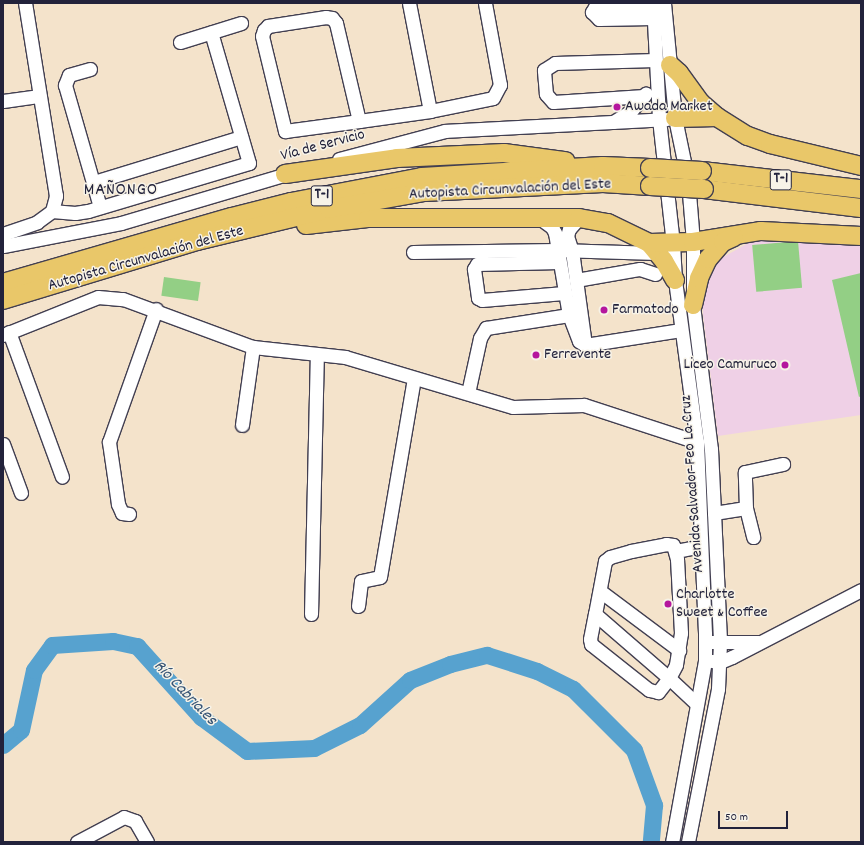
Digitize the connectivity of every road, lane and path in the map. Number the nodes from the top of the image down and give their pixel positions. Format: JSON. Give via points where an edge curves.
{"nodes":[{"id":1,"x":25,"y":3,"type":"edge"},
{"id":2,"x":409,"y":3,"type":"edge"},
{"id":3,"x":485,"y":3,"type":"edge"},
{"id":4,"x":656,"y":8,"type":"edge"},
{"id":5,"x":241,"y":23,"type":"dead end"},
{"id":6,"x":211,"y":32,"type":"junction"},
{"id":7,"x":180,"y":42,"type":"dead end"},
{"id":8,"x":663,"y":63,"type":"junction"},
{"id":9,"x":90,"y":69,"type":"dead end"},
{"id":10,"x":656,"y":76,"type":"junction"},
{"id":11,"x":40,"y":96,"type":"junction"},
{"id":12,"x":644,"y":96,"type":"junction"},
{"id":13,"x":3,"y":101,"type":"edge"},
{"id":14,"x":430,"y":111,"type":"junction"},
{"id":15,"x":717,"y":117,"type":"junction"},
{"id":16,"x":667,"y":119,"type":"junction"},
{"id":17,"x":359,"y":121,"type":"junction"},
{"id":18,"x":611,"y":123,"type":"junction"},
{"id":19,"x":241,"y":137,"type":"junction"},
{"id":20,"x":604,"y":166,"type":"junction"},
{"id":21,"x":861,"y":166,"type":"edge"},
{"id":22,"x":285,"y":174,"type":"junction"},
{"id":23,"x":94,"y":182,"type":"junction"},
{"id":24,"x":861,"y":189,"type":"edge"},
{"id":25,"x":100,"y":207,"type":"junction"},
{"id":26,"x":861,"y":208,"type":"edge"},
{"id":27,"x":52,"y":210,"type":"junction"},
{"id":28,"x":538,"y":217,"type":"junction"},
{"id":29,"x":579,"y":218,"type":"junction"},
{"id":30,"x":236,"y":233,"type":"junction"},
{"id":31,"x":3,"y":234,"type":"edge"},
{"id":32,"x":739,"y":235,"type":"junction"},
{"id":33,"x":861,"y":236,"type":"edge"},
{"id":34,"x":693,"y":242,"type":"junction"},
{"id":35,"x":673,"y":243,"type":"junction"},
{"id":36,"x":3,"y":246,"type":"edge"},
{"id":37,"x":653,"y":248,"type":"junction"},
{"id":38,"x":492,"y":250,"type":"junction"},
{"id":39,"x":572,"y":251,"type":"junction"},
{"id":40,"x":413,"y":252,"type":"dead end"},
{"id":41,"x":558,"y":256,"type":"junction"},
{"id":42,"x":494,"y":263,"type":"junction"},
{"id":43,"x":655,"y":274,"type":"dead end"},
{"id":44,"x":576,"y":280,"type":"junction"},
{"id":45,"x":675,"y":280,"type":"junction"},
{"id":46,"x":3,"y":283,"type":"edge"},
{"id":47,"x":564,"y":293,"type":"junction"},
{"id":48,"x":3,"y":300,"type":"edge"},
{"id":49,"x":693,"y":305,"type":"junction"},
{"id":50,"x":156,"y":309,"type":"junction"},
{"id":51,"x":569,"y":315,"type":"junction"},
{"id":52,"x":681,"y":330,"type":"junction"},
{"id":53,"x":6,"y":333,"type":"edge"},
{"id":54,"x":585,"y":345,"type":"junction"},
{"id":55,"x":253,"y":347,"type":"junction"},
{"id":56,"x":317,"y":355,"type":"junction"},
{"id":57,"x":414,"y":379,"type":"junction"},
{"id":58,"x":468,"y":393,"type":"junction"},
{"id":59,"x":242,"y":425,"type":"dead end"},
{"id":60,"x":697,"y":442,"type":"junction"},
{"id":61,"x":3,"y":444,"type":"edge"},
{"id":62,"x":783,"y":464,"type":"dead end"},
{"id":63,"x":62,"y":477,"type":"dead end"},
{"id":64,"x":21,"y":493,"type":"dead end"},
{"id":65,"x":746,"y":508,"type":"junction"},
{"id":66,"x":129,"y":514,"type":"dead end"},
{"id":67,"x":714,"y":514,"type":"junction"},
{"id":68,"x":753,"y":537,"type":"dead end"},
{"id":69,"x":701,"y":546,"type":"junction"},
{"id":70,"x":676,"y":551,"type":"junction"},
{"id":71,"x":861,"y":590,"type":"edge"},
{"id":72,"x":600,"y":591,"type":"junction"},
{"id":73,"x":358,"y":606,"type":"dead end"},
{"id":74,"x":311,"y":614,"type":"dead end"},
{"id":75,"x":595,"y":614,"type":"junction"},
{"id":76,"x":705,"y":641,"type":"junction"},
{"id":77,"x":760,"y":642,"type":"junction"},
{"id":78,"x":720,"y":643,"type":"junction"},
{"id":79,"x":679,"y":650,"type":"junction"},
{"id":80,"x":705,"y":661,"type":"junction"},
{"id":81,"x":720,"y":662,"type":"junction"},
{"id":82,"x":669,"y":678,"type":"junction"},
{"id":83,"x":697,"y":704,"type":"junction"},
{"id":84,"x":77,"y":842,"type":"edge"},
{"id":85,"x":146,"y":842,"type":"edge"},
{"id":86,"x":672,"y":842,"type":"edge"},
{"id":87,"x":688,"y":842,"type":"edge"}],
"edges":[{"from":1,"to":11,"type":"street"},
{"from":2,"to":14,"type":"street"},
{"from":3,"to":14,"type":"street","via":[[500,85],[498,92],[493,98]]},
{"from":4,"to":8,"type":"street","name":"Avenida Salvador Feo La Cruz"},
{"from":4,"to":8,"type":"street","name":"Avenida Salvador Feo La Cruz"},
{"from":5,"to":6,"type":"street"},
{"from":6,"to":7,"type":"street"},
{"from":6,"to":19,"type":"street"},
{"from":8,"to":10,"type":"street","name":"Avenida Salvador Feo La Cruz"},
{"from":8,"to":12,"type":"street","via":[[555,62],[544,70],[546,94],[553,102]]},
{"from":8,"to":15,"type":"highway","via":[[679,72],[701,103]]},
{"from":8,"to":16,"type":"street","name":"Avenida Salvador Feo La Cruz"},
{"from":9,"to":23,"type":"street","via":[[69,75],[65,85]]},
{"from":10,"to":12,"type":"street"},
{"from":10,"to":16,"type":"street","name":"Avenida Salvador Feo La Cruz"},
{"from":11,"to":13,"type":"street"},
{"from":11,"to":27,"type":"street","via":[[56,196]]},
{"from":12,"to":18,"type":"street","via":[[631,111]]},
{"from":14,"to":17,"type":"street"},
{"from":15,"to":16,"type":"highway"},
{"from":15,"to":21,"type":"highway","via":[[748,136],[770,144]]},
{"from":16,"to":18,"type":"street","name":"Vía de Servicio"},
{"from":16,"to":34,"type":"street","name":"Avenida Salvador Feo La Cruz","via":[[688,181]]},
{"from":16,"to":35,"type":"street","name":"Avenida Salvador Feo La Cruz"},
{"from":17,"to":17,"type":"street","via":[[336,23],[332,18],[268,26],[262,36],[285,131]]},
{"from":18,"to":22,"type":"street","name":"Vía de Servicio","via":[[445,131]]},
{"from":19,"to":23,"type":"street"},
{"from":19,"to":25,"type":"street","via":[[249,163]]},
{"from":20,"to":22,"type":"highway","via":[[504,153],[397,158]]},
{"from":20,"to":24,"type":"highway","name":"Autopista Circunvalación del Este","number":"T-1","bridge":true,"via":[[702,171]]},
{"from":20,"to":46,"type":"highway","name":"Autopista Circunvalación del Este","number":"T-1","via":[[422,177],[291,202],[203,224]]},
{"from":22,"to":36,"type":"street","name":"Vía de Servicio","via":[[121,223]]},
{"from":23,"to":25,"type":"street"},
{"from":25,"to":27,"type":"street","via":[[75,213]]},
{"from":26,"to":30,"type":"highway","name":"Autopista Circunvalación del Este","number":"T-1","bridge":true,"via":[[704,189],[603,183],[424,192],[329,210]]},
{"from":27,"to":31,"type":"street","via":[[37,222]]},
{"from":28,"to":29,"type":"highway"},
{"from":28,"to":30,"type":"highway","via":[[368,218]]},
{"from":28,"to":41,"type":"street","via":[[552,227]]},
{"from":29,"to":37,"type":"highway","via":[[608,223]]},
{"from":29,"to":39,"type":"street","via":[[566,236]]},
{"from":30,"to":48,"type":"highway","name":"Autopista Circunvalación del Este","number":"T-1","via":[[197,241]]},
{"from":32,"to":33,"type":"highway","via":[[761,232]]},
{"from":32,"to":34,"type":"highway"},
{"from":32,"to":49,"type":"highway","via":[[723,242],[708,259]]},
{"from":34,"to":35,"type":"highway"},
{"from":34,"to":49,"type":"street","name":"Avenida Salvador Feo La Cruz"},
{"from":35,"to":37,"type":"highway"},
{"from":35,"to":45,"type":"street","name":"Avenida Salvador Feo La Cruz"},
{"from":37,"to":39,"type":"street"},
{"from":37,"to":45,"type":"highway"},
{"from":38,"to":40,"type":"street"},
{"from":38,"to":41,"type":"street"},
{"from":38,"to":42,"type":"street"},
{"from":39,"to":41,"type":"street"},
{"from":39,"to":44,"type":"street"},
{"from":41,"to":42,"type":"street"},
{"from":41,"to":47,"type":"street"},
{"from":42,"to":47,"type":"street","via":[[475,266],[480,300]]},
{"from":43,"to":44,"type":"street","via":[[640,269]]},
{"from":44,"to":54,"type":"street"},
{"from":45,"to":52,"type":"street","name":"Avenida Salvador Feo La Cruz"},
{"from":47,"to":51,"type":"street"},
{"from":49,"to":67,"type":"street","name":"Avenida Salvador Feo La Cruz","via":[[711,449]]},
{"from":50,"to":53,"type":"street","via":[[123,299],[98,298]]},
{"from":50,"to":55,"type":"street"},
{"from":50,"to":66,"type":"street","via":[[109,442],[118,504],[122,513]]},
{"from":51,"to":54,"type":"street","via":[[575,336]]},
{"from":51,"to":58,"type":"street","via":[[486,328],[480,338]]},
{"from":52,"to":54,"type":"street"},
{"from":52,"to":60,"type":"street","name":"Avenida Salvador Feo La Cruz"},
{"from":53,"to":63,"type":"street"},
{"from":55,"to":56,"type":"street"},
{"from":55,"to":59,"type":"street"},
{"from":56,"to":57,"type":"street","via":[[345,357]]},
{"from":56,"to":74,"type":"street"},
{"from":57,"to":58,"type":"street"},
{"from":57,"to":73,"type":"street","via":[[380,577],[361,580]]},
{"from":58,"to":60,"type":"street","via":[[513,407],[584,405]]},
{"from":60,"to":69,"type":"street","name":"Avenida Salvador Feo La Cruz"},
{"from":61,"to":64,"type":"street"},
{"from":62,"to":65,"type":"street","via":[[745,472]]},
{"from":65,"to":67,"type":"street"},
{"from":65,"to":68,"type":"street"},
{"from":67,"to":78,"type":"street","name":"Avenida Salvador Feo La Cruz"},
{"from":69,"to":70,"type":"street"},
{"from":69,"to":76,"type":"street","name":"Avenida Salvador Feo La Cruz"},
{"from":70,"to":72,"type":"street","via":[[673,545],[666,544],[610,557],[603,565]]},
{"from":70,"to":79,"type":"street","via":[[681,610]]},
{"from":71,"to":77,"type":"street"},
{"from":72,"to":75,"type":"street"},
{"from":72,"to":79,"type":"street"},
{"from":75,"to":82,"type":"street"},
{"from":75,"to":82,"type":"street","via":[[590,635],[591,644],[654,692],[658,692]]},
{"from":76,"to":78,"type":"street"},
{"from":76,"to":80,"type":"street","name":"Avenida Salvador Feo La Cruz"},
{"from":77,"to":78,"type":"street"},
{"from":77,"to":81,"type":"street"},
{"from":78,"to":81,"type":"street","name":"Avenida Salvador Feo La Cruz"},
{"from":79,"to":82,"type":"street"},
{"from":80,"to":81,"type":"street"},
{"from":80,"to":83,"type":"street","name":"Avenida Salvador Feo La Cruz"},
{"from":81,"to":87,"type":"street","name":"Avenida Salvador Feo La Cruz","via":[[718,689]]},
{"from":82,"to":83,"type":"street"},
{"from":83,"to":86,"type":"street","name":"Avenida Salvador Feo La Cruz"},
{"from":84,"to":85,"type":"street","via":[[124,817],[135,821]]}]}
